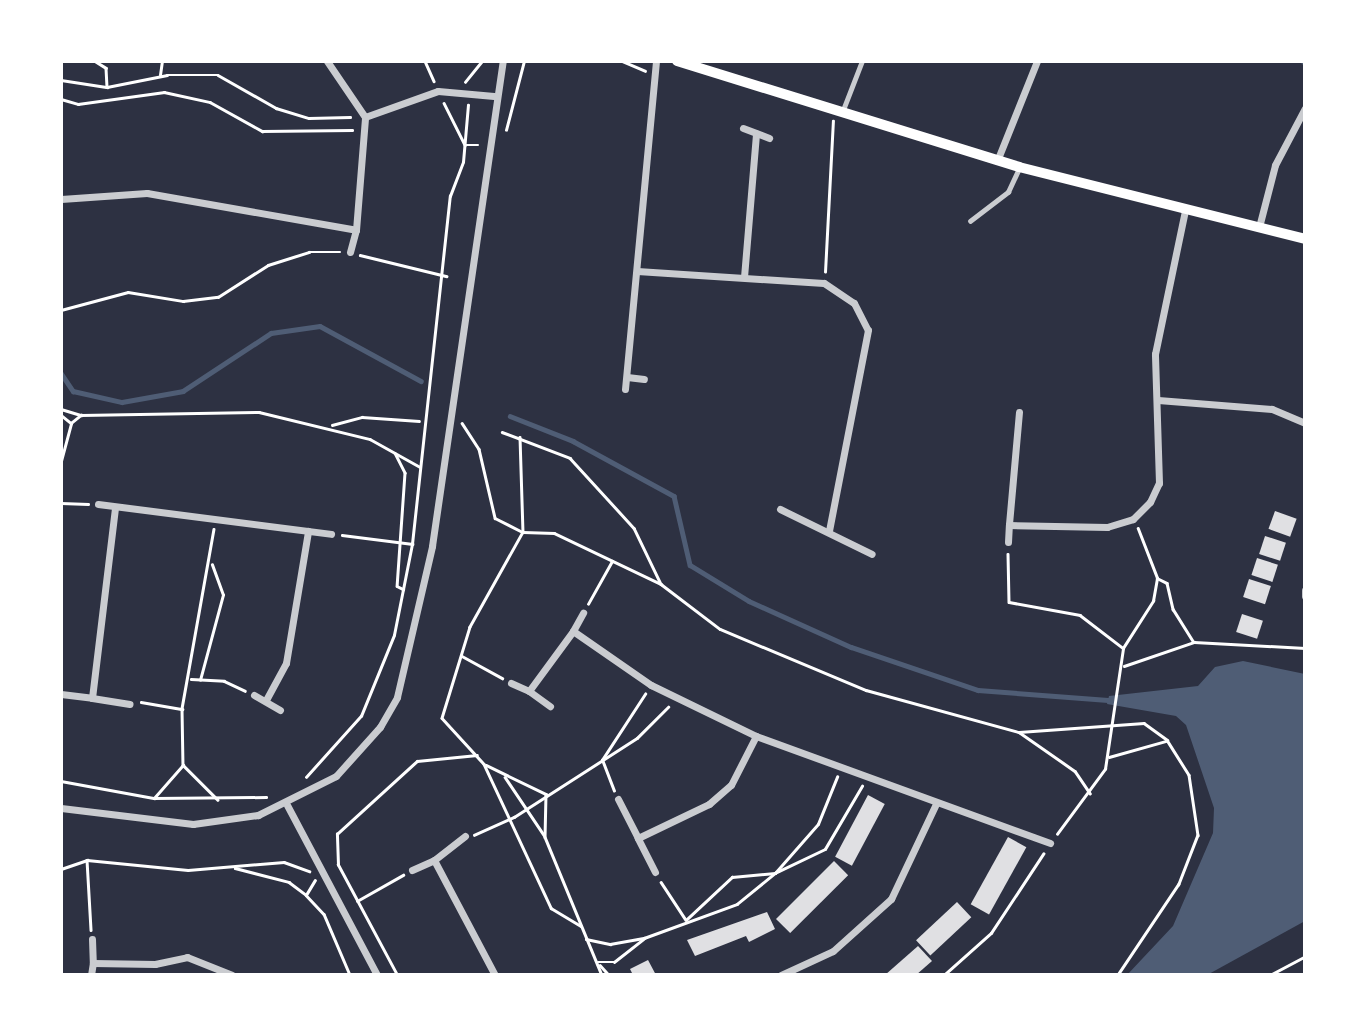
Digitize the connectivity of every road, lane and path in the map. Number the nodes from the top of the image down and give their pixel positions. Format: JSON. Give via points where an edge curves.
{"nodes":[{"id":1,"x":95,"y":61,"type":"edge"},
{"id":2,"x":162,"y":61,"type":"edge"},
{"id":3,"x":327,"y":61,"type":"edge"},
{"id":4,"x":482,"y":61,"type":"edge"},
{"id":5,"x":503,"y":61,"type":"edge"},
{"id":6,"x":622,"y":61,"type":"edge"},
{"id":7,"x":656,"y":61,"type":"edge"},
{"id":8,"x":677,"y":61,"type":"edge"},
{"id":9,"x":862,"y":61,"type":"edge"},
{"id":10,"x":1037,"y":61,"type":"edge"},
{"id":11,"x":655,"y":74,"type":"junction"},
{"id":12,"x":160,"y":75,"type":"dead end"},
{"id":13,"x":61,"y":80,"type":"edge"},
{"id":14,"x":469,"y":80,"type":"dead end"},
{"id":15,"x":107,"y":87,"type":"junction"},
{"id":16,"x":469,"y":93,"type":"junction"},
{"id":17,"x":494,"y":96,"type":"junction"},
{"id":18,"x":61,"y":99,"type":"edge"},
{"id":19,"x":1305,"y":108,"type":"edge"},
{"id":20,"x":839,"y":109,"type":"junction"},
{"id":21,"x":363,"y":116,"type":"junction"},
{"id":22,"x":743,"y":128,"type":"dead end"},
{"id":23,"x":365,"y":130,"type":"junction"},
{"id":24,"x":756,"y":133,"type":"junction"},
{"id":25,"x":769,"y":138,"type":"dead end"},
{"id":26,"x":997,"y":161,"type":"junction"},
{"id":27,"x":1019,"y":167,"type":"junction"},
{"id":28,"x":61,"y":199,"type":"edge"},
{"id":29,"x":1185,"y":210,"type":"junction"},
{"id":30,"x":970,"y":221,"type":"dead end"},
{"id":31,"x":1259,"y":227,"type":"junction"},
{"id":32,"x":356,"y":230,"type":"junction"},
{"id":33,"x":1305,"y":239,"type":"edge"},
{"id":34,"x":350,"y":252,"type":"junction"},
{"id":35,"x":637,"y":271,"type":"junction"},
{"id":36,"x":446,"y":276,"type":"junction"},
{"id":37,"x":744,"y":277,"type":"junction"},
{"id":38,"x":824,"y":283,"type":"junction"},
{"id":39,"x":62,"y":311,"type":"edge"},
{"id":40,"x":627,"y":377,"type":"junction"},
{"id":41,"x":645,"y":379,"type":"dead end"},
{"id":42,"x":625,"y":389,"type":"dead end"},
{"id":43,"x":1158,"y":400,"type":"junction"},
{"id":44,"x":450,"y":406,"type":"junction"},
{"id":45,"x":61,"y":409,"type":"edge"},
{"id":46,"x":1019,"y":412,"type":"dead end"},
{"id":47,"x":61,"y":415,"type":"edge"},
{"id":48,"x":81,"y":415,"type":"junction"},
{"id":49,"x":419,"y":421,"type":"dead end"},
{"id":50,"x":71,"y":423,"type":"junction"},
{"id":51,"x":1305,"y":423,"type":"edge"},
{"id":52,"x":328,"y":426,"type":"junction"},
{"id":53,"x":502,"y":432,"type":"dead end"},
{"id":54,"x":520,"y":437,"type":"junction"},
{"id":55,"x":393,"y":450,"type":"junction"},
{"id":56,"x":61,"y":461,"type":"edge"},
{"id":57,"x":420,"y":467,"type":"junction"},
{"id":58,"x":61,"y":503,"type":"edge"},
{"id":59,"x":98,"y":504,"type":"joint"},
{"id":60,"x":115,"y":507,"type":"junction"},
{"id":61,"x":780,"y":509,"type":"dead end"},
{"id":62,"x":216,"y":516,"type":"junction"},
{"id":63,"x":1133,"y":519,"type":"junction"},
{"id":64,"x":1009,"y":525,"type":"junction"},
{"id":65,"x":308,"y":531,"type":"junction"},
{"id":66,"x":829,"y":531,"type":"junction"},
{"id":67,"x":523,"y":532,"type":"junction"},
{"id":68,"x":331,"y":534,"type":"joint"},
{"id":69,"x":399,"y":542,"type":"junction"},
{"id":70,"x":1008,"y":542,"type":"joint"},
{"id":71,"x":412,"y":544,"type":"junction"},
{"id":72,"x":872,"y":554,"type":"dead end"},
{"id":73,"x":612,"y":560,"type":"junction"},
{"id":74,"x":211,"y":562,"type":"junction"},
{"id":75,"x":1157,"y":578,"type":"junction"},
{"id":76,"x":661,"y":584,"type":"junction"},
{"id":77,"x":403,"y":589,"type":"junction"},
{"id":78,"x":1305,"y":590,"type":"edge"},
{"id":79,"x":1305,"y":596,"type":"edge"},
{"id":80,"x":583,"y":614,"type":"joint"},
{"id":81,"x":573,"y":631,"type":"junction"},
{"id":82,"x":1305,"y":634,"type":"edge"},
{"id":83,"x":1194,"y":642,"type":"junction"},
{"id":84,"x":1123,"y":648,"type":"junction"},
{"id":85,"x":1305,"y":648,"type":"edge"},
{"id":86,"x":461,"y":656,"type":"junction"},
{"id":87,"x":1122,"y":667,"type":"junction"},
{"id":88,"x":189,"y":679,"type":"junction"},
{"id":89,"x":200,"y":680,"type":"junction"},
{"id":90,"x":511,"y":683,"type":"joint"},
{"id":91,"x":650,"y":685,"type":"junction"},
{"id":92,"x":528,"y":691,"type":"junction"},
{"id":93,"x":61,"y":694,"type":"edge"},
{"id":94,"x":254,"y":695,"type":"joint"},
{"id":95,"x":92,"y":698,"type":"junction"},
{"id":96,"x":678,"y":698,"type":"junction"},
{"id":97,"x":266,"y":700,"type":"junction"},
{"id":98,"x":130,"y":704,"type":"joint"},
{"id":99,"x":550,"y":706,"type":"dead end"},
{"id":100,"x":182,"y":709,"type":"junction"},
{"id":101,"x":280,"y":710,"type":"dead end"},
{"id":102,"x":1114,"y":722,"type":"junction"},
{"id":103,"x":1018,"y":732,"type":"junction"},
{"id":104,"x":756,"y":736,"type":"junction"},
{"id":105,"x":1167,"y":740,"type":"junction"},
{"id":106,"x":477,"y":755,"type":"junction"},
{"id":107,"x":1109,"y":757,"type":"junction"},
{"id":108,"x":602,"y":760,"type":"junction"},
{"id":109,"x":484,"y":764,"type":"junction"},
{"id":110,"x":183,"y":765,"type":"junction"},
{"id":111,"x":840,"y":771,"type":"junction"},
{"id":112,"x":505,"y":777,"type":"junction"},
{"id":113,"x":867,"y":777,"type":"junction"},
{"id":114,"x":61,"y":781,"type":"edge"},
{"id":115,"x":298,"y":782,"type":"dead end"},
{"id":116,"x":277,"y":793,"type":"dead end"},
{"id":117,"x":1090,"y":793,"type":"junction"},
{"id":118,"x":546,"y":794,"type":"junction"},
{"id":119,"x":154,"y":798,"type":"junction"},
{"id":120,"x":618,"y":799,"type":"joint"},
{"id":121,"x":219,"y":801,"type":"junction"},
{"id":122,"x":287,"y":804,"type":"junction"},
{"id":123,"x":936,"y":804,"type":"junction"},
{"id":124,"x":61,"y":808,"type":"edge"},
{"id":125,"x":527,"y":809,"type":"junction"},
{"id":126,"x":514,"y":817,"type":"junction"},
{"id":127,"x":465,"y":836,"type":"joint"},
{"id":128,"x":545,"y":837,"type":"junction"},
{"id":129,"x":638,"y":838,"type":"junction"},
{"id":130,"x":1049,"y":843,"type":"junction"},
{"id":131,"x":87,"y":860,"type":"junction"},
{"id":132,"x":434,"y":860,"type":"junction"},
{"id":133,"x":232,"y":867,"type":"junction"},
{"id":134,"x":61,"y":869,"type":"edge"},
{"id":135,"x":412,"y":870,"type":"joint"},
{"id":136,"x":655,"y":872,"type":"joint"},
{"id":137,"x":775,"y":873,"type":"junction"},
{"id":138,"x":319,"y":874,"type":"junction"},
{"id":139,"x":306,"y":895,"type":"junction"},
{"id":140,"x":357,"y":901,"type":"junction"},
{"id":141,"x":686,"y":920,"type":"junction"},
{"id":142,"x":581,"y":926,"type":"junction"},
{"id":143,"x":644,"y":938,"type":"junction"},
{"id":144,"x":92,"y":939,"type":"joint"},
{"id":145,"x":586,"y":940,"type":"junction"},
{"id":146,"x":1305,"y":956,"type":"edge"},
{"id":147,"x":598,"y":962,"type":"junction"},
{"id":148,"x":93,"y":963,"type":"junction"},
{"id":149,"x":91,"y":975,"type":"edge"},
{"id":150,"x":232,"y":975,"type":"edge"},
{"id":151,"x":350,"y":975,"type":"edge"},
{"id":152,"x":377,"y":975,"type":"edge"},
{"id":153,"x":397,"y":975,"type":"edge"},
{"id":154,"x":495,"y":975,"type":"edge"},
{"id":155,"x":602,"y":975,"type":"edge"},
{"id":156,"x":609,"y":975,"type":"edge"},
{"id":157,"x":782,"y":975,"type":"edge"},
{"id":158,"x":944,"y":975,"type":"edge"},
{"id":159,"x":1118,"y":975,"type":"edge"},
{"id":160,"x":1270,"y":975,"type":"edge"}],
"edges":[{"from":1,"to":15,"type":"path","via":[[106,68]]},
{"from":2,"to":12,"type":"path"},
{"from":3,"to":21,"type":"street"},
{"from":4,"to":14,"type":"path"},
{"from":5,"to":17,"type":"street"},
{"from":6,"to":11,"type":"path"},
{"from":7,"to":11,"type":"street"},
{"from":8,"to":20,"type":"main road"},
{"from":9,"to":20,"type":"lane"},
{"from":10,"to":26,"type":"street"},
{"from":11,"to":35,"type":"street"},
{"from":13,"to":15,"type":"path"},
{"from":15,"to":21,"type":"path","via":[[167,75],[218,75],[276,108],[309,118]]},
{"from":16,"to":17,"type":"street"},
{"from":16,"to":21,"type":"street","via":[[438,91]]},
{"from":16,"to":36,"type":"path","via":[[463,162],[450,196]]},
{"from":17,"to":44,"type":"street"},
{"from":18,"to":23,"type":"path","via":[[78,104],[164,92],[210,102],[262,131]]},
{"from":19,"to":31,"type":"street","via":[[1275,165]]},
{"from":20,"to":26,"type":"main road"},
{"from":20,"to":38,"type":"path"},
{"from":21,"to":23,"type":"street"},
{"from":22,"to":24,"type":"street"},
{"from":23,"to":32,"type":"street"},
{"from":24,"to":25,"type":"street"},
{"from":24,"to":37,"type":"street"},
{"from":26,"to":27,"type":"main road"},
{"from":27,"to":29,"type":"main road"},
{"from":27,"to":30,"type":"lane","via":[[1008,192]]},
{"from":28,"to":32,"type":"street","via":[[159,194]]},
{"from":29,"to":31,"type":"main road"},
{"from":29,"to":43,"type":"street","via":[[1155,354]]},
{"from":31,"to":33,"type":"main road"},
{"from":32,"to":34,"type":"street"},
{"from":34,"to":36,"type":"path"},
{"from":34,"to":39,"type":"path","via":[[286,259],[218,297],[183,301],[128,292]]},
{"from":35,"to":37,"type":"street"},
{"from":35,"to":40,"type":"street"},
{"from":36,"to":57,"type":"path"},
{"from":37,"to":38,"type":"street"},
{"from":38,"to":66,"type":"street","via":[[854,303],[868,330]]},
{"from":40,"to":41,"type":"street"},
{"from":40,"to":42,"type":"street"},
{"from":43,"to":51,"type":"street","via":[[1272,409]]},
{"from":43,"to":63,"type":"street","via":[[1159,483]]},
{"from":44,"to":67,"type":"path","via":[[479,449],[495,518]]},
{"from":44,"to":122,"type":"street","via":[[432,546],[397,697],[359,754]]},
{"from":45,"to":48,"type":"path"},
{"from":46,"to":64,"type":"street"},
{"from":47,"to":50,"type":"path"},
{"from":48,"to":50,"type":"path"},
{"from":48,"to":52,"type":"path","via":[[260,412]]},
{"from":49,"to":52,"type":"path","via":[[362,417]]},
{"from":50,"to":56,"type":"path"},
{"from":52,"to":55,"type":"path"},
{"from":53,"to":54,"type":"path"},
{"from":54,"to":67,"type":"path"},
{"from":54,"to":76,"type":"path","via":[[570,458],[634,528]]},
{"from":55,"to":57,"type":"path"},
{"from":55,"to":69,"type":"path","via":[[405,473]]},
{"from":57,"to":71,"type":"path"},
{"from":58,"to":59,"type":"path"},
{"from":59,"to":60,"type":"street"},
{"from":60,"to":62,"type":"street"},
{"from":60,"to":95,"type":"street"},
{"from":61,"to":66,"type":"street"},
{"from":62,"to":65,"type":"street"},
{"from":62,"to":74,"type":"path"},
{"from":63,"to":64,"type":"street","via":[[1107,527]]},
{"from":63,"to":75,"type":"path"},
{"from":64,"to":70,"type":"street"},
{"from":65,"to":68,"type":"street"},
{"from":65,"to":97,"type":"street","via":[[292,640]]},
{"from":66,"to":72,"type":"street"},
{"from":67,"to":73,"type":"path","via":[[554,533]]},
{"from":67,"to":86,"type":"path"},
{"from":68,"to":69,"type":"path"},
{"from":69,"to":71,"type":"path"},
{"from":69,"to":77,"type":"path","via":[[397,586]]},
{"from":70,"to":84,"type":"path","via":[[1009,602],[1080,615]]},
{"from":71,"to":77,"type":"path"},
{"from":73,"to":76,"type":"path"},
{"from":73,"to":80,"type":"path"},
{"from":74,"to":88,"type":"path"},
{"from":74,"to":89,"type":"path","via":[[223,595]]},
{"from":75,"to":83,"type":"path","via":[[1167,583],[1173,608]]},
{"from":75,"to":84,"type":"path","via":[[1153,601]]},
{"from":76,"to":103,"type":"path","via":[[720,629],[866,690]]},
{"from":77,"to":115,"type":"path","via":[[372,696],[334,751]]},
{"from":78,"to":79,"type":"street"},
{"from":80,"to":81,"type":"street"},
{"from":81,"to":91,"type":"street"},
{"from":81,"to":92,"type":"street"},
{"from":82,"to":85,"type":"path"},
{"from":83,"to":85,"type":"path"},
{"from":83,"to":87,"type":"path"},
{"from":84,"to":87,"type":"path"},
{"from":86,"to":90,"type":"path"},
{"from":86,"to":106,"type":"path","via":[[442,718]]},
{"from":87,"to":102,"type":"path"},
{"from":88,"to":89,"type":"path"},
{"from":88,"to":100,"type":"path"},
{"from":89,"to":94,"type":"path","via":[[224,681]]},
{"from":90,"to":92,"type":"street"},
{"from":91,"to":96,"type":"street"},
{"from":91,"to":108,"type":"path"},
{"from":92,"to":99,"type":"street"},
{"from":93,"to":95,"type":"street"},
{"from":94,"to":97,"type":"street"},
{"from":95,"to":98,"type":"street"},
{"from":96,"to":104,"type":"street"},
{"from":96,"to":108,"type":"path","via":[[637,738]]},
{"from":97,"to":101,"type":"street"},
{"from":98,"to":100,"type":"path"},
{"from":100,"to":110,"type":"path"},
{"from":102,"to":103,"type":"path","via":[[1075,732]]},
{"from":102,"to":105,"type":"path","via":[[1144,723]]},
{"from":102,"to":107,"type":"path"},
{"from":103,"to":117,"type":"path","via":[[1075,771]]},
{"from":104,"to":111,"type":"street"},
{"from":104,"to":129,"type":"street","via":[[731,785],[709,804]]},
{"from":105,"to":107,"type":"path"},
{"from":105,"to":159,"type":"path","via":[[1189,775],[1198,835],[1179,884]]},
{"from":106,"to":109,"type":"path"},
{"from":106,"to":140,"type":"path","via":[[417,761],[337,834],[338,865]]},
{"from":107,"to":117,"type":"path"},
{"from":108,"to":118,"type":"path"},
{"from":108,"to":120,"type":"path"},
{"from":109,"to":112,"type":"path"},
{"from":109,"to":126,"type":"path"},
{"from":110,"to":119,"type":"path"},
{"from":110,"to":121,"type":"path"},
{"from":111,"to":113,"type":"street"},
{"from":111,"to":137,"type":"path","via":[[818,824]]},
{"from":112,"to":118,"type":"path"},
{"from":112,"to":125,"type":"path"},
{"from":113,"to":123,"type":"street"},
{"from":113,"to":137,"type":"path","via":[[824,849]]},
{"from":114,"to":119,"type":"path"},
{"from":116,"to":121,"type":"path"},
{"from":117,"to":130,"type":"path"},
{"from":118,"to":125,"type":"path"},
{"from":118,"to":128,"type":"path"},
{"from":119,"to":121,"type":"path"},
{"from":120,"to":129,"type":"street"},
{"from":122,"to":124,"type":"street","via":[[193,824]]},
{"from":122,"to":138,"type":"street"},
{"from":123,"to":130,"type":"street"},
{"from":123,"to":157,"type":"street","via":[[891,899],[833,951]]},
{"from":125,"to":126,"type":"path"},
{"from":125,"to":128,"type":"path"},
{"from":126,"to":127,"type":"path","via":[[484,834]]},
{"from":126,"to":142,"type":"path","via":[[551,908]]},
{"from":127,"to":132,"type":"street"},
{"from":128,"to":142,"type":"path"},
{"from":129,"to":136,"type":"street"},
{"from":130,"to":158,"type":"path","via":[[991,933]]},
{"from":131,"to":133,"type":"path","via":[[134,868]]},
{"from":131,"to":134,"type":"path"},
{"from":131,"to":144,"type":"path"},
{"from":132,"to":135,"type":"street"},
{"from":132,"to":154,"type":"street"},
{"from":133,"to":138,"type":"path","via":[[284,862]]},
{"from":133,"to":139,"type":"path","via":[[289,883]]},
{"from":135,"to":140,"type":"path"},
{"from":136,"to":141,"type":"path"},
{"from":137,"to":141,"type":"path","via":[[737,904]]},
{"from":137,"to":141,"type":"path","via":[[732,877]]},
{"from":138,"to":139,"type":"path"},
{"from":138,"to":152,"type":"street"},
{"from":139,"to":151,"type":"path","via":[[324,914]]},
{"from":140,"to":153,"type":"path"},
{"from":141,"to":143,"type":"path"},
{"from":142,"to":145,"type":"path"},
{"from":143,"to":145,"type":"path"},
{"from":143,"to":147,"type":"path","via":[[614,962]]},
{"from":144,"to":148,"type":"street"},
{"from":145,"to":147,"type":"path"},
{"from":146,"to":160,"type":"path"},
{"from":147,"to":155,"type":"path"},
{"from":147,"to":156,"type":"path"},
{"from":148,"to":149,"type":"street"},
{"from":148,"to":150,"type":"street","via":[[155,964],[187,957]]}]}
